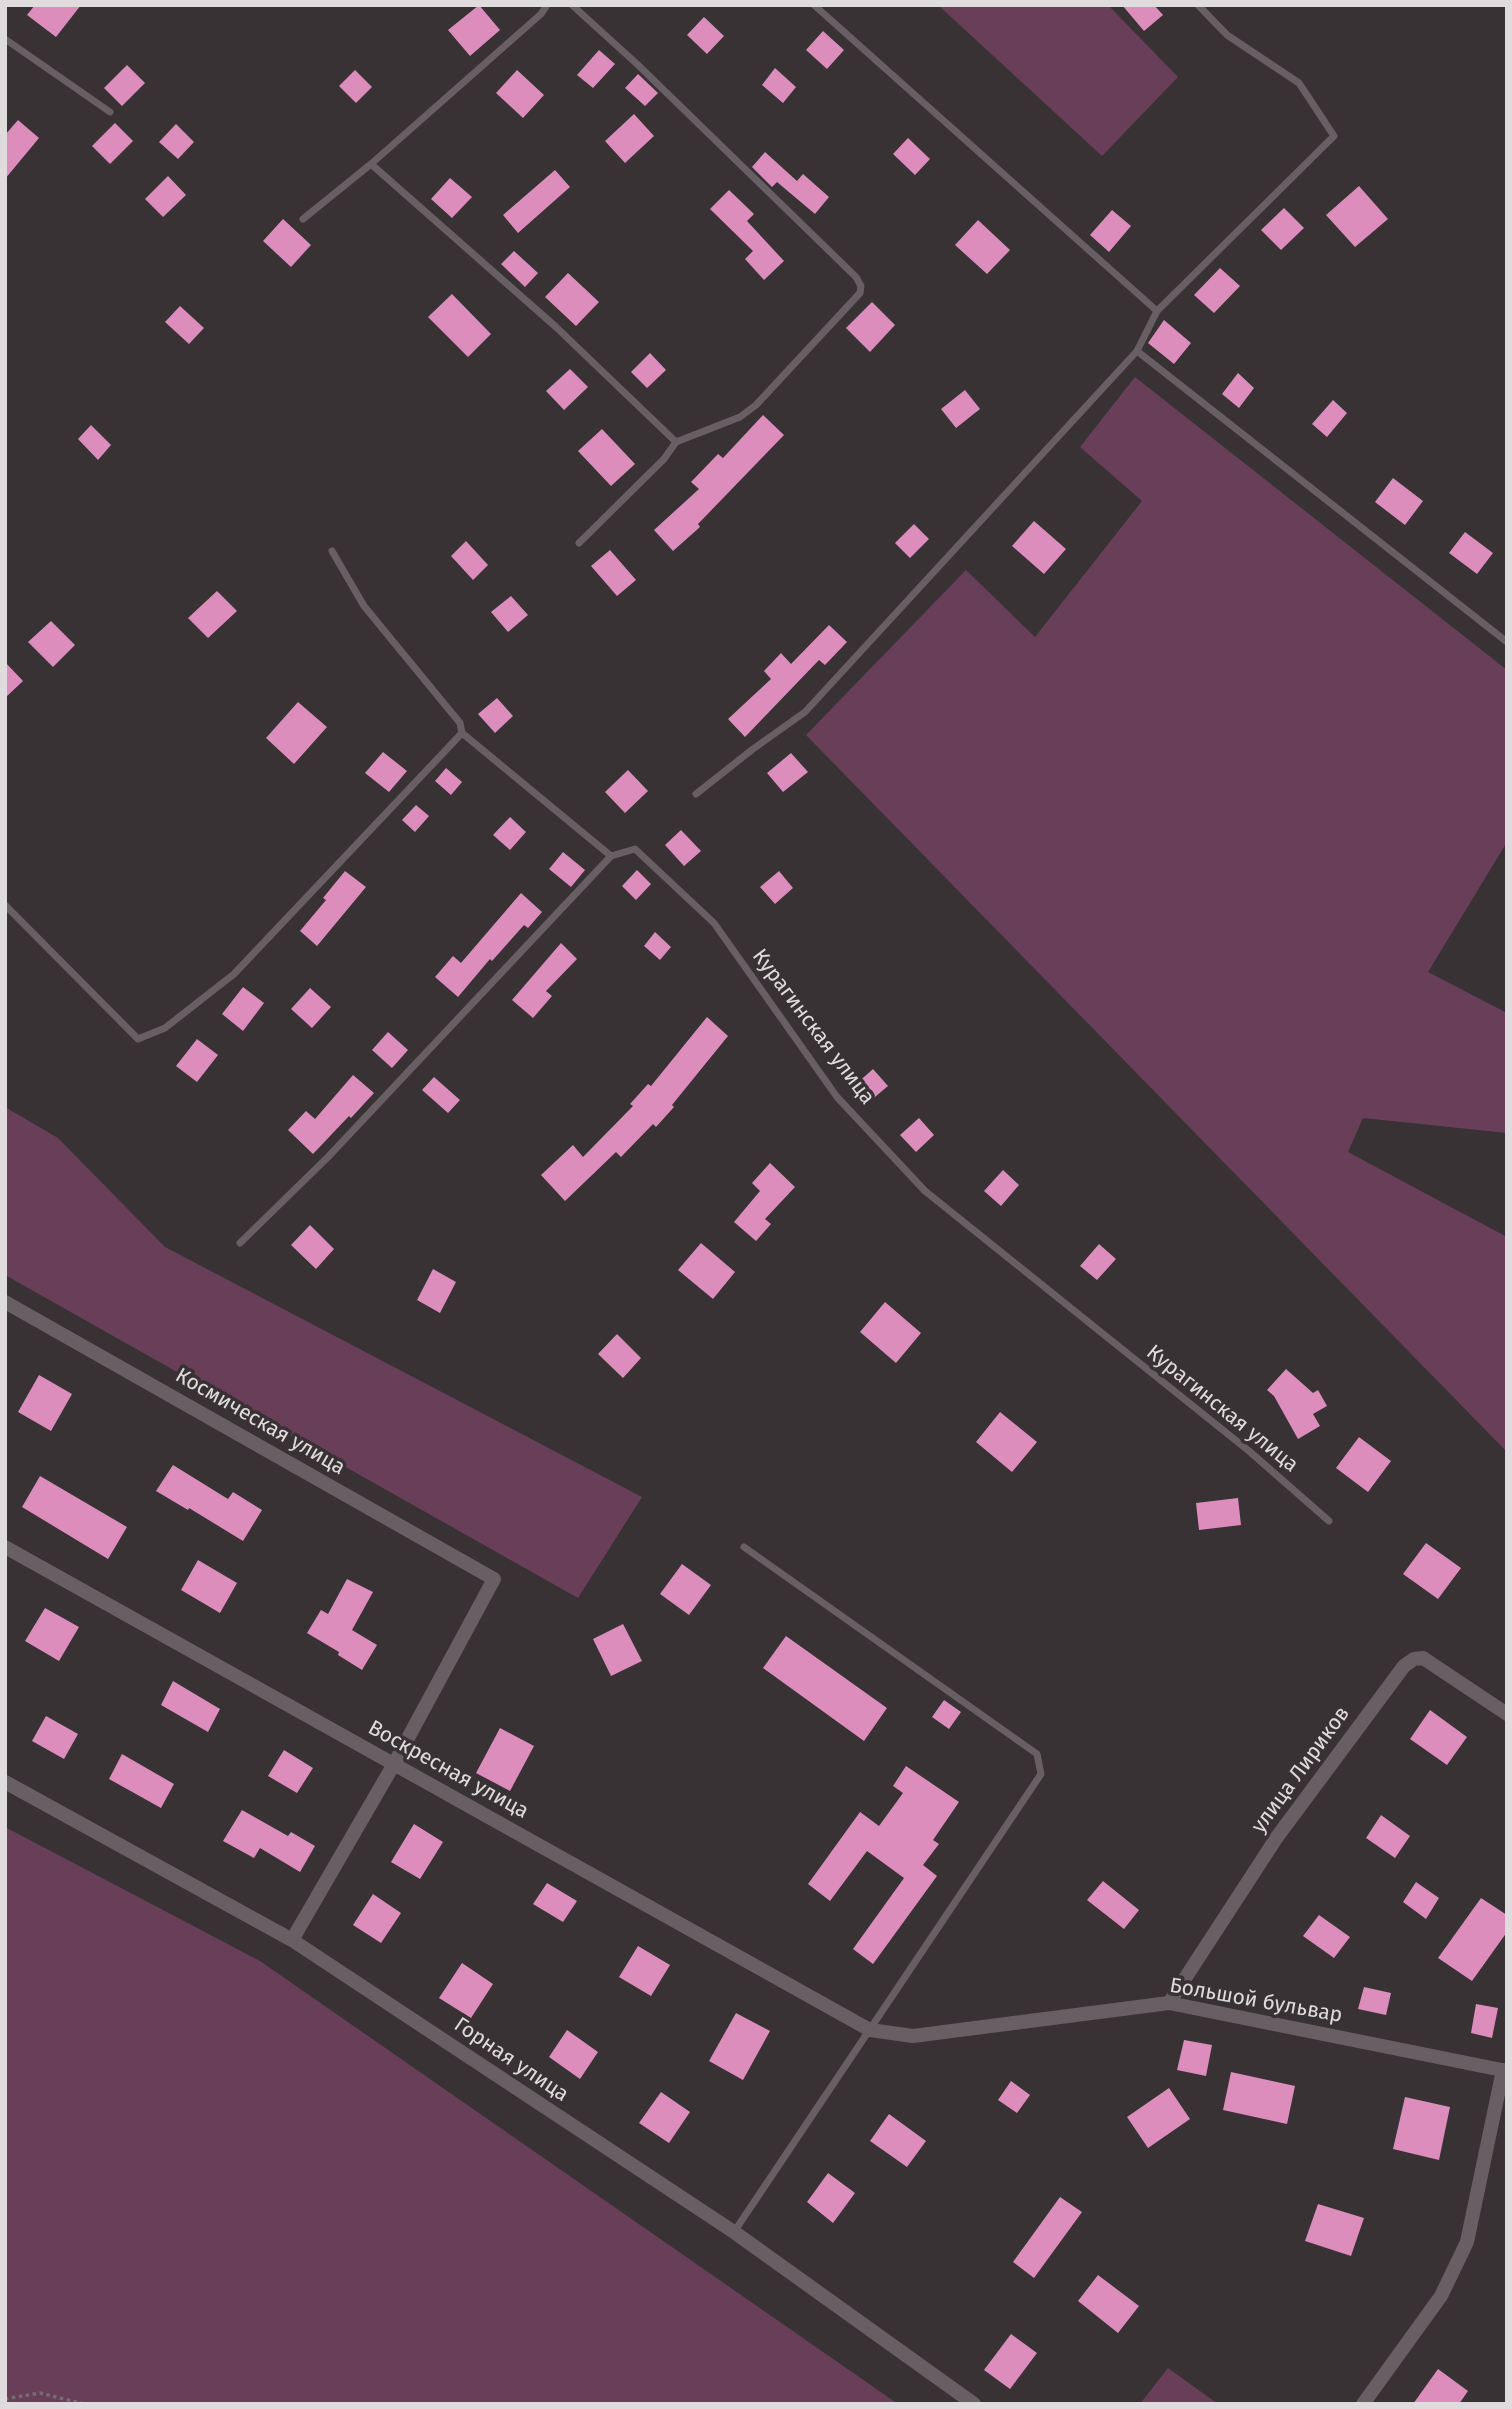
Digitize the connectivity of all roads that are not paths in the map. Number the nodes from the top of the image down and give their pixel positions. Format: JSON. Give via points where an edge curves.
{"nodes":[{"id":1,"x":547,"y":5,"type":"edge"},
{"id":2,"x":572,"y":5,"type":"edge"},
{"id":3,"x":814,"y":5,"type":"edge"},
{"id":4,"x":1198,"y":5,"type":"edge"},
{"id":5,"x":5,"y":38,"type":"edge"},
{"id":6,"x":110,"y":112,"type":"dead end"},
{"id":7,"x":371,"y":164,"type":"junction"},
{"id":8,"x":303,"y":219,"type":"dead end"},
{"id":9,"x":1157,"y":311,"type":"junction"},
{"id":10,"x":1137,"y":351,"type":"junction"},
{"id":11,"x":676,"y":442,"type":"junction"},
{"id":12,"x":579,"y":543,"type":"dead end"},
{"id":13,"x":332,"y":551,"type":"dead end"},
{"id":14,"x":1507,"y":642,"type":"edge"},
{"id":15,"x":462,"y":733,"type":"junction"},
{"id":16,"x":696,"y":794,"type":"dead end"},
{"id":17,"x":611,"y":856,"type":"junction"},
{"id":18,"x":5,"y":905,"type":"edge"},
{"id":19,"x":240,"y":1243,"type":"dead end"},
{"id":20,"x":5,"y":1302,"type":"edge"},
{"id":21,"x":1329,"y":1521,"type":"dead end"},
{"id":22,"x":744,"y":1546,"type":"dead end"},
{"id":23,"x":5,"y":1547,"type":"edge"},
{"id":24,"x":1507,"y":1714,"type":"edge"},
{"id":25,"x":394,"y":1764,"type":"junction"},
{"id":26,"x":5,"y":1782,"type":"edge"},
{"id":27,"x":292,"y":1940,"type":"junction"},
{"id":28,"x":1168,"y":2003,"type":"junction"},
{"id":29,"x":870,"y":2030,"type":"junction"},
{"id":30,"x":1505,"y":2070,"type":"edge"},
{"id":31,"x":734,"y":2232,"type":"junction"},
{"id":32,"x":974,"y":2404,"type":"edge"},
{"id":33,"x":1363,"y":2404,"type":"edge"}],
"edges":[{"from":1,"to":7,"type":"lane"},
{"from":2,"to":11,"type":"lane","via":[[862,286],[756,405],[740,417]]},
{"from":3,"to":9,"type":"lane"},
{"from":4,"to":9,"type":"lane","via":[[1227,35],[1299,83],[1334,136]]},
{"from":5,"to":6,"type":"lane"},
{"from":7,"to":8,"type":"lane"},
{"from":7,"to":11,"type":"lane","via":[[556,327]]},
{"from":9,"to":10,"type":"lane"},
{"from":10,"to":14,"type":"lane"},
{"from":10,"to":16,"type":"lane","via":[[805,712]]},
{"from":11,"to":12,"type":"lane"},
{"from":13,"to":15,"type":"lane","via":[[364,606],[460,723]]},
{"from":15,"to":17,"type":"lane"},
{"from":15,"to":18,"type":"lane","via":[[234,974],[165,1028],[138,1039]]},
{"from":17,"to":19,"type":"lane","via":[[328,1157]]},
{"from":17,"to":21,"type":"lane","name":"Курагинская улица","via":[[635,849],[714,923],[837,1097],[925,1191],[1249,1451]]},
{"from":20,"to":25,"type":"street","name":"Космическая улица","via":[[494,1579]]},
{"from":22,"to":29,"type":"lane","via":[[1037,1754],[1041,1774]]},
{"from":23,"to":25,"type":"street","name":"Воскресная улица"},
{"from":24,"to":28,"type":"street","name":"улица Лириков","via":[[1423,1658],[1404,1666],[1277,1837]]},
{"from":25,"to":27,"type":"street"},
{"from":25,"to":29,"type":"street","name":"Воскресная улица"},
{"from":26,"to":27,"type":"street","name":"Горная улица"},
{"from":27,"to":31,"type":"street","name":"Горная улица"},
{"from":28,"to":29,"type":"street","name":"Большой бульвар","via":[[913,2036]]},
{"from":28,"to":30,"type":"street","name":"Большой бульвар"},
{"from":29,"to":31,"type":"lane"},
{"from":30,"to":33,"type":"street","via":[[1467,2242],[1441,2296]]},
{"from":31,"to":32,"type":"street","name":"Горная улица"}]}
